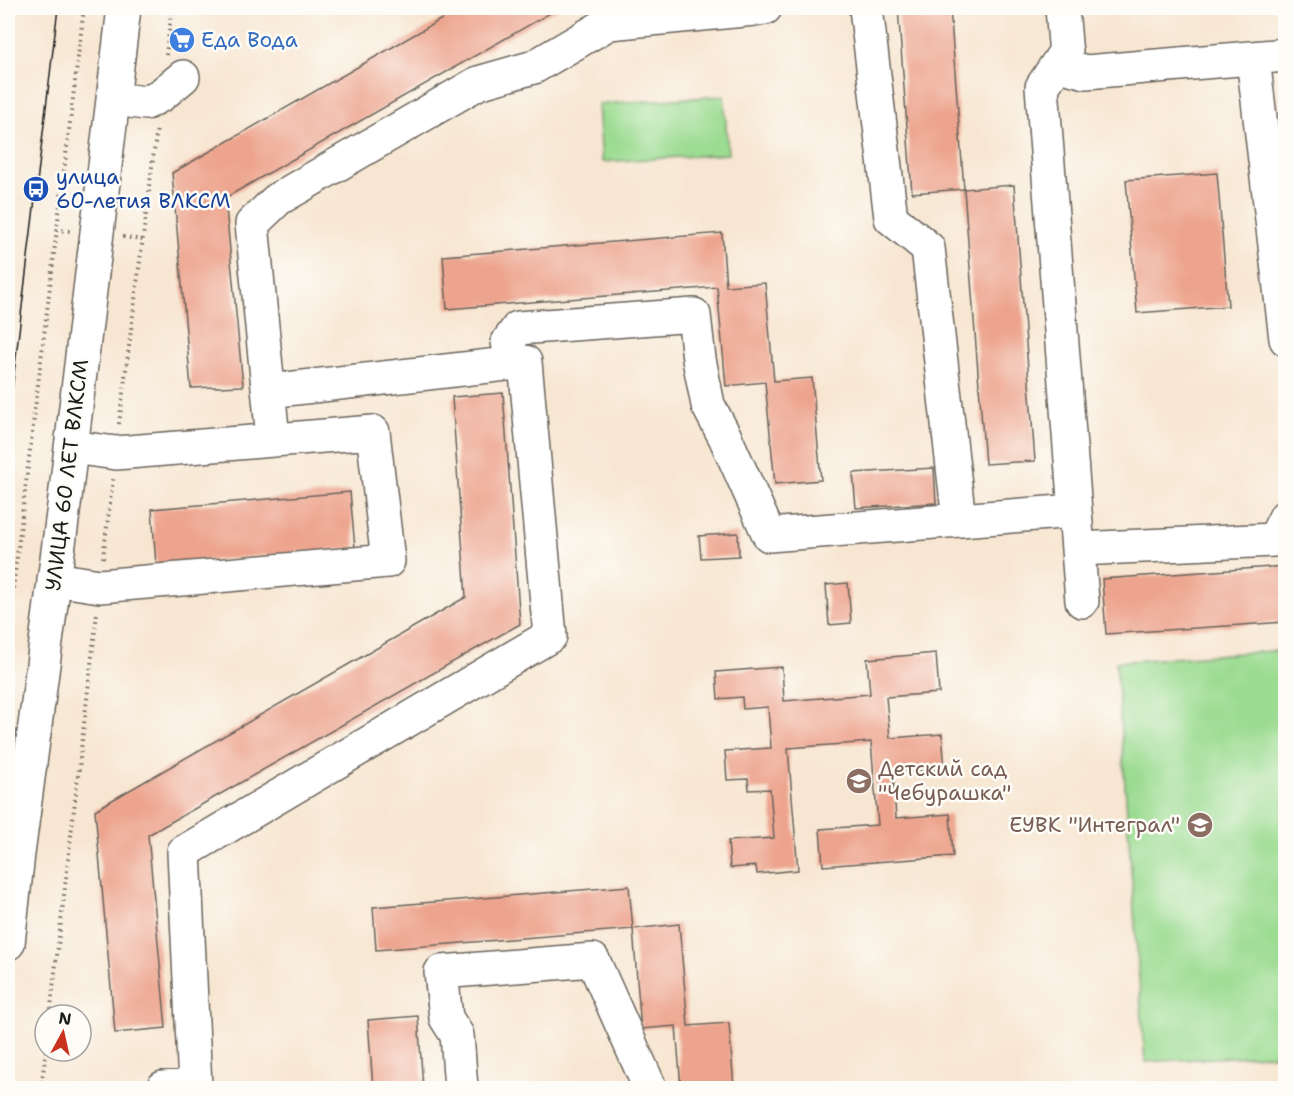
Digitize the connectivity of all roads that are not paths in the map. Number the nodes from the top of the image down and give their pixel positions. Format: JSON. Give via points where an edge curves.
{"nodes":[{"id":1,"x":124,"y":8,"type":"edge"},
{"id":2,"x":765,"y":8,"type":"edge"},
{"id":3,"x":866,"y":8,"type":"edge"},
{"id":4,"x":1062,"y":8,"type":"edge"},
{"id":5,"x":1066,"y":51,"type":"junction"},
{"id":6,"x":1286,"y":55,"type":"edge"},
{"id":7,"x":1253,"y":58,"type":"junction"},
{"id":8,"x":172,"y":86,"type":"road end"},
{"id":9,"x":113,"y":99,"type":"junction"},
{"id":10,"x":1276,"y":173,"type":"edge"},
{"id":11,"x":1280,"y":236,"type":"edge"},
{"id":12,"x":1286,"y":339,"type":"edge"},
{"id":13,"x":512,"y":363,"type":"junction"},
{"id":14,"x":268,"y":391,"type":"junction"},
{"id":15,"x":273,"y":439,"type":"junction"},
{"id":16,"x":71,"y":447,"type":"junction"},
{"id":17,"x":1074,"y":512,"type":"junction"},
{"id":18,"x":1286,"y":516,"type":"edge"},
{"id":19,"x":959,"y":520,"type":"junction"},
{"id":20,"x":1078,"y":549,"type":"junction"},
{"id":21,"x":54,"y":579,"type":"junction"},
{"id":22,"x":1082,"y":601,"type":"dead end"},
{"id":23,"x":15,"y":810,"type":"edge"},
{"id":24,"x":8,"y":943,"type":"edge"},
{"id":25,"x":163,"y":1089,"type":"edge"},
{"id":26,"x":462,"y":1089,"type":"edge"},
{"id":27,"x":650,"y":1089,"type":"edge"}],
"edges":[{"from":1,"to":9,"type":"street","name":"УЛИЦА 60 ЛЕТ ВЛКСМ"},
{"from":2,"to":14,"type":"street","via":[[609,23],[534,67],[478,83],[278,199],[252,224]]},
{"from":3,"to":19,"type":"street","via":[[891,218],[928,248]]},
{"from":4,"to":5,"type":"street"},
{"from":5,"to":7,"type":"street","via":[[1068,67],[1086,72]]},
{"from":5,"to":17,"type":"street","via":[[1042,87]]},
{"from":6,"to":7,"type":"street"},
{"from":7,"to":10,"type":"street"},
{"from":8,"to":9,"type":"street","via":[[146,103]]},
{"from":9,"to":16,"type":"street","name":"УЛИЦА 60 ЛЕТ ВЛКСМ"},
{"from":10,"to":11,"type":"street"},
{"from":11,"to":12,"type":"street"},
{"from":13,"to":14,"type":"street"},
{"from":13,"to":19,"type":"street","via":[[508,342],[518,328],[694,315],[708,405],[769,535]]},
{"from":13,"to":25,"type":"street","via":[[525,362],[550,636],[184,852],[195,1086]]},
{"from":14,"to":15,"type":"street"},
{"from":15,"to":16,"type":"street","via":[[116,453]]},
{"from":15,"to":21,"type":"street","via":[[373,432],[388,561],[100,586]]},
{"from":16,"to":21,"type":"street","name":"УЛИЦА 60 ЛЕТ ВЛКСМ"},
{"from":17,"to":19,"type":"street"},
{"from":17,"to":20,"type":"street"},
{"from":18,"to":20,"type":"street","via":[[1274,540]]},
{"from":20,"to":22,"type":"street"},
{"from":21,"to":23,"type":"street","name":"УЛИЦА 60 ЛЕТ ВЛКСМ"},
{"from":23,"to":24,"type":"street","name":"УЛИЦА 60 ЛЕТ ВЛКСМ"},
{"from":26,"to":27,"type":"street","via":[[458,1035],[446,1018],[441,972],[593,960]]}]}
